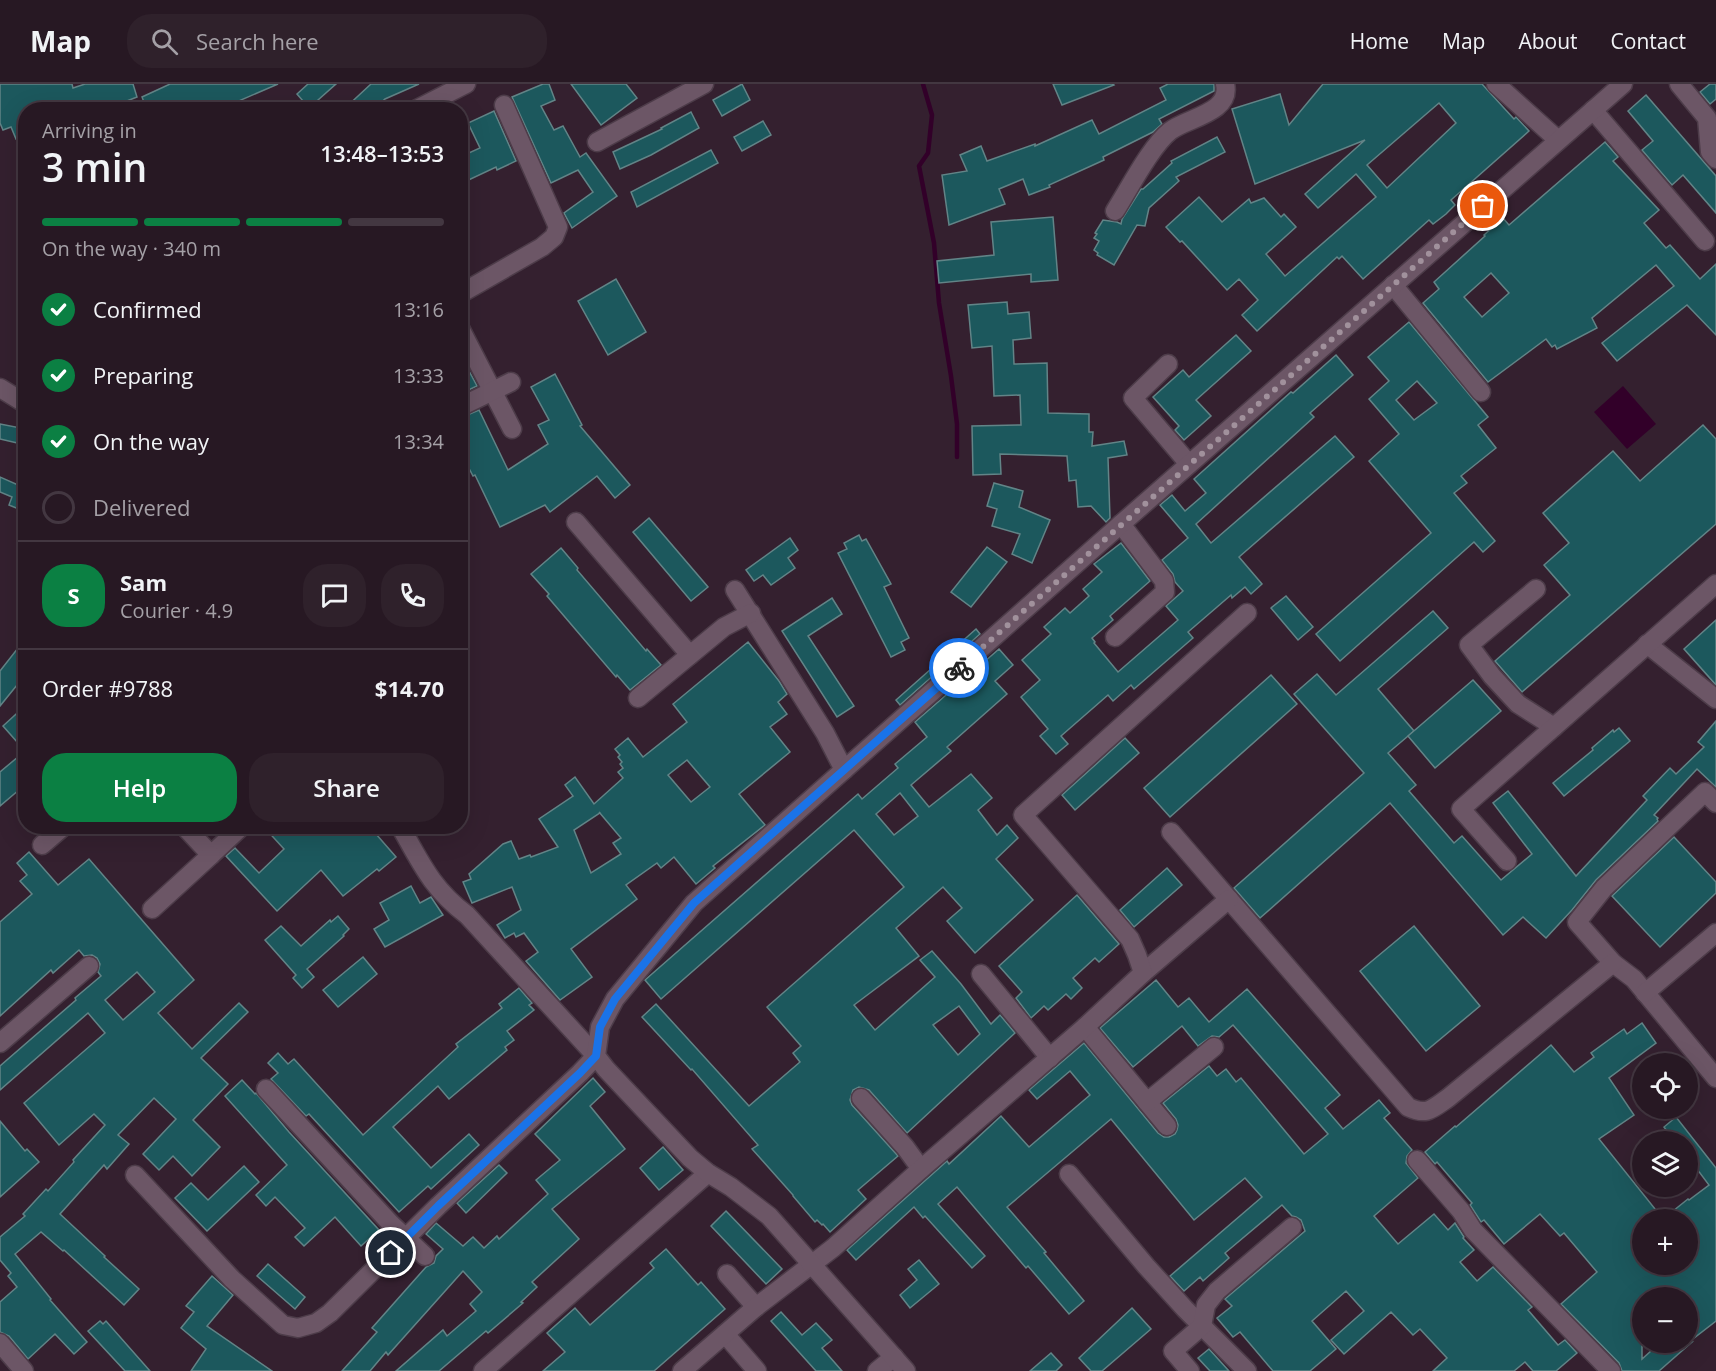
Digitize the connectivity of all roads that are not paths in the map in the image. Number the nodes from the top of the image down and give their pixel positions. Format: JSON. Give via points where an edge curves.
{"nodes":[{"id":1,"x":466,"y":84,"type":"edge"},
{"id":2,"x":704,"y":84,"type":"edge"},
{"id":3,"x":1225,"y":84,"type":"edge"},
{"id":4,"x":1496,"y":84,"type":"edge"},
{"id":5,"x":1623,"y":84,"type":"edge"},
{"id":6,"x":1679,"y":84,"type":"edge"},
{"id":7,"x":431,"y":102,"type":"edge"},
{"id":8,"x":504,"y":105,"type":"dead end"},
{"id":9,"x":1593,"y":110,"type":"junction"},
{"id":10,"x":1711,"y":114,"type":"edge"},
{"id":11,"x":1558,"y":140,"type":"junction"},
{"id":12,"x":597,"y":142,"type":"dead end"},
{"id":13,"x":1716,"y":159,"type":"edge"},
{"id":14,"x":1115,"y":211,"type":"dead end"},
{"id":15,"x":1705,"y":241,"type":"dead end"},
{"id":16,"x":1393,"y":285,"type":"junction"},
{"id":17,"x":468,"y":289,"type":"edge"},
{"id":18,"x":468,"y":343,"type":"edge"},
{"id":19,"x":1168,"y":364,"type":"dead end"},
{"id":20,"x":511,"y":382,"type":"dead end"},
{"id":21,"x":493,"y":391,"type":"junction"},
{"id":22,"x":1481,"y":393,"type":"dead end"},
{"id":23,"x":468,"y":403,"type":"edge"},
{"id":24,"x":512,"y":429,"type":"dead end"},
{"id":25,"x":1190,"y":464,"type":"junction"},
{"id":26,"x":576,"y":522,"type":"dead end"},
{"id":27,"x":1120,"y":524,"type":"junction"},
{"id":28,"x":1716,"y":584,"type":"edge"},
{"id":29,"x":1536,"y":589,"type":"dead end"},
{"id":30,"x":735,"y":590,"type":"dead end"},
{"id":31,"x":751,"y":613,"type":"junction"},
{"id":32,"x":1247,"y":613,"type":"dead end"},
{"id":33,"x":1115,"y":637,"type":"dead end"},
{"id":34,"x":1647,"y":644,"type":"junction"},
{"id":35,"x":690,"y":655,"type":"junction"},
{"id":36,"x":638,"y":698,"type":"dead end"},
{"id":37,"x":1716,"y":699,"type":"edge"},
{"id":38,"x":1554,"y":727,"type":"junction"},
{"id":39,"x":844,"y":770,"type":"junction"},
{"id":40,"x":1716,"y":803,"type":"edge"},
{"id":41,"x":1171,"y":832,"type":"dead end"},
{"id":42,"x":55,"y":834,"type":"edge"},
{"id":43,"x":191,"y":834,"type":"edge"},
{"id":44,"x":233,"y":834,"type":"edge"},
{"id":45,"x":405,"y":834,"type":"edge"},
{"id":46,"x":42,"y":845,"type":"dead end"},
{"id":47,"x":211,"y":855,"type":"junction"},
{"id":48,"x":1507,"y":861,"type":"dead end"},
{"id":49,"x":1229,"y":899,"type":"junction"},
{"id":50,"x":152,"y":909,"type":"dead end"},
{"id":51,"x":1716,"y":933,"type":"edge"},
{"id":52,"x":1613,"y":963,"type":"junction"},
{"id":53,"x":88,"y":966,"type":"dead end"},
{"id":54,"x":1143,"y":973,"type":"junction"},
{"id":55,"x":981,"y":974,"type":"dead end"},
{"id":56,"x":1645,"y":993,"type":"junction"},
{"id":57,"x":1085,"y":1027,"type":"junction"},
{"id":58,"x":0,"y":1042,"type":"edge"},
{"id":59,"x":1214,"y":1047,"type":"dead end"},
{"id":60,"x":596,"y":1056,"type":"junction"},
{"id":61,"x":1050,"y":1058,"type":"junction"},
{"id":62,"x":1716,"y":1078,"type":"edge"},
{"id":63,"x":266,"y":1089,"type":"dead end"},
{"id":64,"x":861,"y":1098,"type":"dead end"},
{"id":65,"x":1147,"y":1102,"type":"junction"},
{"id":66,"x":1167,"y":1126,"type":"dead end"},
{"id":67,"x":1416,"y":1160,"type":"dead end"},
{"id":68,"x":921,"y":1169,"type":"junction"},
{"id":69,"x":708,"y":1173,"type":"junction"},
{"id":70,"x":1069,"y":1174,"type":"dead end"},
{"id":71,"x":135,"y":1175,"type":"dead end"},
{"id":72,"x":1292,"y":1227,"type":"dead end"},
{"id":73,"x":406,"y":1238,"type":"junction"},
{"id":74,"x":425,"y":1256,"type":"dead end"},
{"id":75,"x":812,"y":1264,"type":"junction"},
{"id":76,"x":727,"y":1274,"type":"dead end"},
{"id":77,"x":756,"y":1307,"type":"junction"},
{"id":78,"x":1202,"y":1326,"type":"junction"},
{"id":79,"x":725,"y":1334,"type":"junction"},
{"id":80,"x":0,"y":1343,"type":"edge"},
{"id":81,"x":894,"y":1357,"type":"junction"},
{"id":82,"x":24,"y":1371,"type":"edge"},
{"id":83,"x":483,"y":1371,"type":"edge"},
{"id":84,"x":682,"y":1371,"type":"edge"},
{"id":85,"x":757,"y":1371,"type":"edge"},
{"id":86,"x":877,"y":1371,"type":"edge"},
{"id":87,"x":906,"y":1371,"type":"edge"},
{"id":88,"x":1190,"y":1371,"type":"edge"},
{"id":89,"x":1246,"y":1371,"type":"edge"},
{"id":90,"x":1611,"y":1371,"type":"edge"}],
"edges":[{"from":1,"to":7,"type":"street"},
{"from":2,"to":12,"type":"street"},
{"from":3,"to":14,"type":"street","via":[[1220,105],[1170,130],[1156,146]]},
{"from":4,"to":11,"type":"street"},
{"from":5,"to":9,"type":"street"},
{"from":6,"to":10,"type":"street"},
{"from":8,"to":17,"type":"street","via":[[558,227],[554,237],[542,247]]},
{"from":9,"to":11,"type":"street"},
{"from":9,"to":15,"type":"street"},
{"from":10,"to":13,"type":"street","via":[[1710,152]]},
{"from":11,"to":16,"type":"street"},
{"from":16,"to":22,"type":"street"},
{"from":16,"to":25,"type":"street"},
{"from":18,"to":21,"type":"street"},
{"from":19,"to":25,"type":"street","via":[[1133,398]]},
{"from":20,"to":21,"type":"street"},
{"from":21,"to":23,"type":"street"},
{"from":21,"to":24,"type":"street"},
{"from":25,"to":27,"type":"street"},
{"from":26,"to":35,"type":"street"},
{"from":27,"to":33,"type":"street","via":[[1164,581],[1165,592]]},
{"from":27,"to":39,"type":"street"},
{"from":28,"to":34,"type":"street"},
{"from":29,"to":38,"type":"street","via":[[1469,645],[1518,704]]},
{"from":30,"to":31,"type":"street"},
{"from":31,"to":35,"type":"street","via":[[724,627]]},
{"from":31,"to":39,"type":"street"},
{"from":32,"to":54,"type":"street","via":[[1023,815],[1130,939]]},
{"from":34,"to":37,"type":"street"},
{"from":34,"to":38,"type":"street"},
{"from":35,"to":36,"type":"street"},
{"from":38,"to":48,"type":"street","via":[[1461,809]]},
{"from":39,"to":60,"type":"street","via":[[694,903],[615,999],[600,1027]]},
{"from":40,"to":52,"type":"street","via":[[1705,792],[1604,888],[1577,922]]},
{"from":41,"to":49,"type":"street"},
{"from":42,"to":46,"type":"street"},
{"from":43,"to":47,"type":"street"},
{"from":44,"to":47,"type":"street"},
{"from":45,"to":60,"type":"street","via":[[431,881]]},
{"from":47,"to":50,"type":"street"},
{"from":49,"to":52,"type":"street","via":[[1408,1107],[1419,1112],[1429,1111],[1448,1098]]},
{"from":49,"to":54,"type":"street"},
{"from":51,"to":56,"type":"street"},
{"from":52,"to":56,"type":"street"},
{"from":53,"to":58,"type":"street"},
{"from":54,"to":57,"type":"street"},
{"from":55,"to":61,"type":"street"},
{"from":56,"to":62,"type":"street"},
{"from":57,"to":61,"type":"street"},
{"from":57,"to":65,"type":"street"},
{"from":59,"to":65,"type":"street"},
{"from":60,"to":69,"type":"street"},
{"from":60,"to":73,"type":"street"},
{"from":61,"to":68,"type":"street"},
{"from":63,"to":73,"type":"street"},
{"from":64,"to":68,"type":"street"},
{"from":65,"to":66,"type":"street"},
{"from":67,"to":90,"type":"street","via":[[1473,1230]]},
{"from":68,"to":75,"type":"street"},
{"from":69,"to":75,"type":"street","via":[[769,1216]]},
{"from":69,"to":83,"type":"street"},
{"from":70,"to":78,"type":"street"},
{"from":71,"to":73,"type":"street","via":[[232,1279],[283,1325],[298,1328],[316,1323]]},
{"from":72,"to":78,"type":"street","via":[[1217,1291],[1206,1305]]},
{"from":73,"to":74,"type":"street"},
{"from":75,"to":77,"type":"street"},
{"from":75,"to":81,"type":"street"},
{"from":76,"to":77,"type":"street"},
{"from":77,"to":79,"type":"street"},
{"from":78,"to":88,"type":"street","via":[[1173,1351]]},
{"from":78,"to":89,"type":"street"},
{"from":79,"to":84,"type":"street"},
{"from":79,"to":85,"type":"street"},
{"from":80,"to":82,"type":"street"},
{"from":81,"to":86,"type":"street"},
{"from":81,"to":87,"type":"street"}]}
